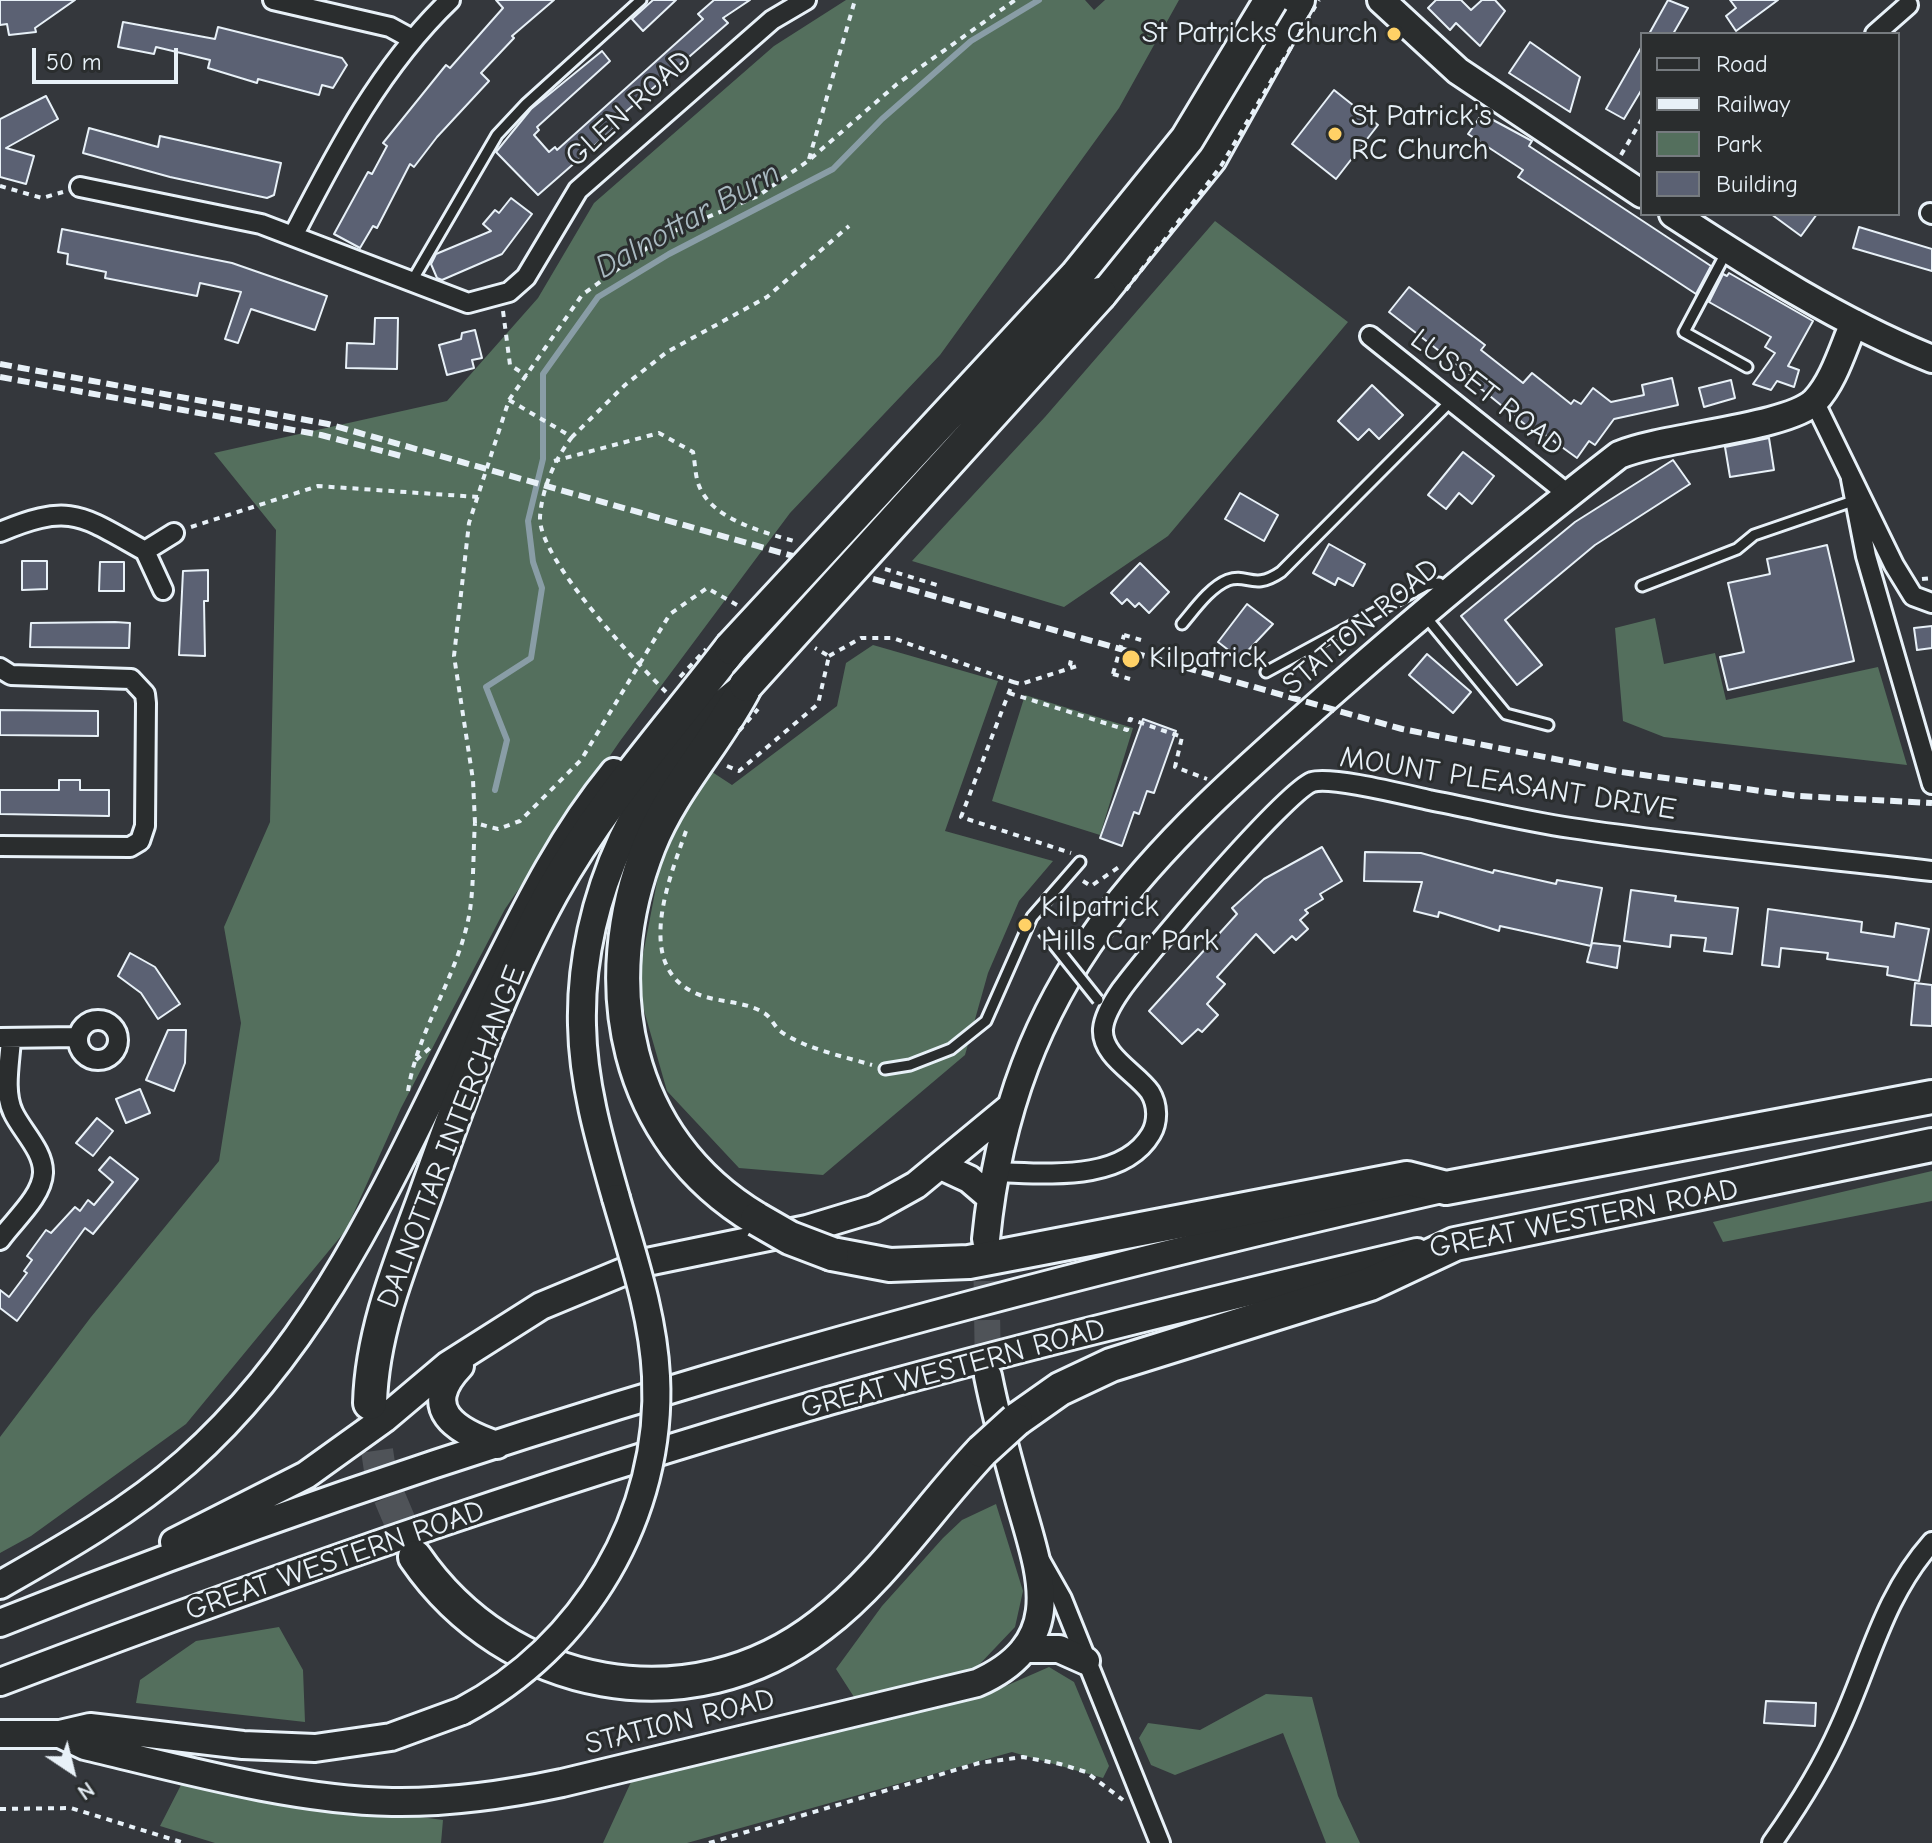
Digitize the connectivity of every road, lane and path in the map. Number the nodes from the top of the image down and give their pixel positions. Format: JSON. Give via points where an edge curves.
{"nodes":[{"id":1,"x":273,"y":0,"type":"edge"},
{"id":2,"x":450,"y":0,"type":"edge"},
{"id":3,"x":641,"y":0,"type":"edge"},
{"id":4,"x":806,"y":0,"type":"edge"},
{"id":5,"x":855,"y":0,"type":"edge"},
{"id":6,"x":1015,"y":0,"type":"edge"},
{"id":7,"x":1271,"y":0,"type":"edge"},
{"id":8,"x":1298,"y":0,"type":"edge"},
{"id":9,"x":1381,"y":0,"type":"edge"},
{"id":10,"x":1908,"y":5,"type":"dead end"},
{"id":11,"x":1877,"y":32,"type":"edge"},
{"id":12,"x":412,"y":39,"type":"junction"},
{"id":13,"x":1640,"y":122,"type":"edge"},
{"id":14,"x":808,"y":161,"type":"junction"},
{"id":15,"x":1611,"y":173,"type":"junction"},
{"id":16,"x":0,"y":186,"type":"edge"},
{"id":17,"x":80,"y":187,"type":"joint"},
{"id":18,"x":1640,"y":193,"type":"edge"},
{"id":19,"x":1682,"y":216,"type":"edge"},
{"id":20,"x":849,"y":226,"type":"dead end"},
{"id":21,"x":293,"y":236,"type":"junction"},
{"id":22,"x":1727,"y":251,"type":"junction"},
{"id":23,"x":412,"y":281,"type":"junction"},
{"id":24,"x":501,"y":296,"type":"junction"},
{"id":25,"x":1854,"y":323,"type":"junction"},
{"id":26,"x":1370,"y":336,"type":"dead end"},
{"id":27,"x":1932,"y":359,"type":"edge"},
{"id":28,"x":1747,"y":367,"type":"dead end"},
{"id":29,"x":527,"y":376,"type":"junction"},
{"id":30,"x":509,"y":400,"type":"junction"},
{"id":31,"x":1452,"y":400,"type":"junction"},
{"id":32,"x":1814,"y":401,"type":"junction"},
{"id":33,"x":572,"y":437,"type":"junction"},
{"id":34,"x":554,"y":461,"type":"junction"},
{"id":35,"x":1851,"y":479,"type":"junction"},
{"id":36,"x":1569,"y":495,"type":"junction"},
{"id":37,"x":478,"y":497,"type":"junction"},
{"id":38,"x":1853,"y":501,"type":"junction"},
{"id":39,"x":746,"y":526,"type":"dead end"},
{"id":40,"x":0,"y":532,"type":"edge"},
{"id":41,"x":174,"y":533,"type":"joint"},
{"id":42,"x":145,"y":551,"type":"junction"},
{"id":43,"x":1642,"y":586,"type":"dead end"},
{"id":44,"x":163,"y":590,"type":"dead end"},
{"id":45,"x":1450,"y":593,"type":"junction"},
{"id":46,"x":1932,"y":603,"type":"edge"},
{"id":47,"x":1424,"y":614,"type":"junction"},
{"id":48,"x":1182,"y":624,"type":"dead end"},
{"id":49,"x":1141,"y":640,"type":"dead end"},
{"id":50,"x":731,"y":648,"type":"junction"},
{"id":51,"x":829,"y":656,"type":"dead end"},
{"id":52,"x":1071,"y":660,"type":"dead end"},
{"id":53,"x":641,"y":666,"type":"junction"},
{"id":54,"x":0,"y":668,"type":"edge"},
{"id":55,"x":1266,"y":672,"type":"dead end"},
{"id":56,"x":1130,"y":679,"type":"dead end"},
{"id":57,"x":1013,"y":682,"type":"junction"},
{"id":58,"x":746,"y":685,"type":"junction"},
{"id":59,"x":666,"y":692,"type":"dead end"},
{"id":60,"x":1009,"y":693,"type":"junction"},
{"id":61,"x":1548,"y":725,"type":"dead end"},
{"id":62,"x":727,"y":766,"type":"dead end"},
{"id":63,"x":719,"y":775,"type":"dead end"},
{"id":64,"x":1209,"y":780,"type":"dead end"},
{"id":65,"x":1932,"y":784,"type":"edge"},
{"id":66,"x":691,"y":818,"type":"dead end"},
{"id":67,"x":475,"y":823,"type":"junction"},
{"id":68,"x":0,"y":846,"type":"edge"},
{"id":69,"x":1080,"y":862,"type":"joint"},
{"id":70,"x":1120,"y":866,"type":"dead end"},
{"id":71,"x":1932,"y":871,"type":"edge"},
{"id":72,"x":1071,"y":873,"type":"junction"},
{"id":73,"x":1032,"y":917,"type":"junction"},
{"id":74,"x":1104,"y":1005,"type":"junction"},
{"id":75,"x":78,"y":1037,"type":"dead end"},
{"id":76,"x":6,"y":1038,"type":"edge"},
{"id":77,"x":885,"y":1069,"type":"joint"},
{"id":78,"x":1932,"y":1097,"type":"edge"},
{"id":79,"x":406,"y":1103,"type":"dead end"},
{"id":80,"x":1008,"y":1109,"type":"junction"},
{"id":81,"x":1932,"y":1145,"type":"edge"},
{"id":82,"x":941,"y":1166,"type":"junction"},
{"id":83,"x":992,"y":1184,"type":"junction"},
{"id":84,"x":1446,"y":1188,"type":"junction"},
{"id":85,"x":1,"y":1235,"type":"edge"},
{"id":86,"x":986,"y":1239,"type":"tunnel mouth"},
{"id":87,"x":1455,"y":1244,"type":"junction"},
{"id":88,"x":473,"y":1351,"type":"junction"},
{"id":89,"x":988,"y":1376,"type":"tunnel mouth"},
{"id":90,"x":370,"y":1403,"type":"tunnel mouth"},
{"id":91,"x":497,"y":1445,"type":"junction"},
{"id":92,"x":1932,"y":1542,"type":"edge"},
{"id":93,"x":1037,"y":1556,"type":"junction"},
{"id":94,"x":415,"y":1557,"type":"tunnel mouth"},
{"id":95,"x":0,"y":1585,"type":"edge"},
{"id":96,"x":56,"y":1600,"type":"junction"},
{"id":97,"x":0,"y":1623,"type":"edge"},
{"id":98,"x":1024,"y":1649,"type":"junction"},
{"id":99,"x":1086,"y":1661,"type":"junction"},
{"id":100,"x":0,"y":1682,"type":"edge"},
{"id":101,"x":0,"y":1734,"type":"edge"},
{"id":102,"x":60,"y":1734,"type":"junction"},
{"id":103,"x":0,"y":1809,"type":"edge"},
{"id":104,"x":1147,"y":1810,"type":"junction"},
{"id":105,"x":184,"y":1843,"type":"edge"},
{"id":106,"x":709,"y":1843,"type":"edge"},
{"id":107,"x":1160,"y":1843,"type":"edge"},
{"id":108,"x":1772,"y":1843,"type":"edge"}],
"edges":[{"from":1,"to":12,"type":"street","via":[[390,27]]},
{"from":2,"to":12,"type":"street"},
{"from":3,"to":23,"type":"lane","via":[[497,135]]},
{"from":4,"to":24,"type":"street","name":"GLEN ROAD","via":[[772,20],[578,190],[526,277]]},
{"from":5,"to":14,"type":"path"},
{"from":6,"to":14,"type":"path","via":[[897,84]]},
{"from":7,"to":50,"type":"highway","name":"DALNOTTAR INTERCHANGE","bridge":true,"via":[[1187,139],[1076,276]]},
{"from":8,"to":58,"type":"highway","bridge":true,"via":[[1210,158],[1051,349]]},
{"from":9,"to":15,"type":"main road","via":[[1458,71]]},
{"from":10,"to":11,"type":"street"},
{"from":12,"to":21,"type":"street","via":[[347,129]]},
{"from":13,"to":15,"type":"path"},
{"from":14,"to":29,"type":"path","via":[[758,196],[665,235],[582,295]]},
{"from":15,"to":18,"type":"main road"},
{"from":16,"to":17,"type":"path","via":[[42,198]]},
{"from":17,"to":21,"type":"street","via":[[261,224]]},
{"from":19,"to":22,"type":"main road"},
{"from":20,"to":33,"type":"path","via":[[767,297],[667,352]]},
{"from":21,"to":23,"type":"street"},
{"from":22,"to":25,"type":"main road"},
{"from":22,"to":28,"type":"lane","via":[[1684,332]]},
{"from":23,"to":24,"type":"street","via":[[468,303]]},
{"from":24,"to":29,"type":"path","via":[[510,365]]},
{"from":25,"to":27,"type":"main road"},
{"from":25,"to":32,"type":"main road"},
{"from":26,"to":31,"type":"street","name":"LUSSET ROAD"},
{"from":29,"to":30,"type":"path"},
{"from":30,"to":33,"type":"path"},
{"from":30,"to":37,"type":"path"},
{"from":31,"to":36,"type":"street","name":"LUSSET ROAD"},
{"from":31,"to":48,"type":"lane","via":[[1281,572],[1261,584],[1231,579],[1222,583]]},
{"from":32,"to":35,"type":"street"},
{"from":32,"to":36,"type":"main road","name":"STATION ROAD","via":[[1777,418],[1642,446],[1619,455]]},
{"from":33,"to":34,"type":"path"},
{"from":34,"to":39,"type":"path","via":[[659,433],[693,452],[698,485],[713,505]]},
{"from":34,"to":53,"type":"path","via":[[540,519],[554,559]]},
{"from":35,"to":38,"type":"street"},
{"from":35,"to":46,"type":"street","via":[[1913,596]]},
{"from":36,"to":45,"type":"main road","name":"STATION ROAD"},
{"from":37,"to":41,"type":"path","via":[[318,486]]},
{"from":37,"to":67,"type":"path","via":[[469,523],[454,656]]},
{"from":38,"to":43,"type":"lane","via":[[1754,535],[1737,549]]},
{"from":38,"to":65,"type":"street"},
{"from":40,"to":42,"type":"street","via":[[44,515],[77,515]]},
{"from":41,"to":42,"type":"street"},
{"from":42,"to":44,"type":"street"},
{"from":45,"to":47,"type":"main road","name":"STATION ROAD"},
{"from":45,"to":55,"type":"lane","via":[[1439,583],[1426,585]]},
{"from":47,"to":61,"type":"lane","via":[[1506,714]]},
{"from":47,"to":80,"type":"main road","name":"STATION ROAD","via":[[1280,737],[1143,871],[1067,975]]},
{"from":49,"to":56,"type":"path","bridge":true,"via":[[1124,635],[1113,674]]},
{"from":50,"to":90,"type":"highway","name":"DALNOTTAR INTERCHANGE","via":[[611,800],[553,891],[501,992],[392,1287],[373,1363]]},
{"from":50,"to":95,"type":"main road","via":[[700,671],[649,730],[552,859],[375,1212],[324,1301],[285,1355],[223,1427],[153,1489]]},
{"from":51,"to":57,"type":"path","via":[[861,638],[893,638]]},
{"from":52,"to":57,"type":"path","via":[[1077,666]]},
{"from":53,"to":59,"type":"path"},
{"from":53,"to":67,"type":"path","via":[[581,760],[520,821],[498,829]]},
{"from":54,"to":68,"type":"street","via":[[11,675],[131,679],[146,703],[145,826],[140,841],[130,847]]},
{"from":57,"to":60,"type":"path"},
{"from":58,"to":84,"type":"highway","bridge":true,"via":[[678,788],[649,845],[627,925],[621,992],[632,1057],[659,1119],[701,1174],[737,1207],[790,1238],[832,1254],[890,1265],[945,1265],[1407,1178]]},
{"from":58,"to":102,"type":"main road","bridge":true,"via":[[711,711],[646,795],[598,907],[584,993],[584,1049],[598,1132],[645,1299],[656,1377],[652,1441],[638,1502],[603,1578],[570,1628],[528,1669],[462,1711],[391,1737],[315,1748],[90,1727]]},
{"from":60,"to":64,"type":"path","via":[[1127,730],[1130,719],[1182,737],[1175,767]]},
{"from":60,"to":69,"type":"path","via":[[961,817],[1069,851]]},
{"from":62,"to":63,"type":"path"},
{"from":66,"to":77,"type":"path","via":[[666,888],[660,943],[676,981],[695,993],[765,1013],[780,1031],[818,1048]]},
{"from":67,"to":79,"type":"path","via":[[470,911],[415,1061]]},
{"from":69,"to":72,"type":"lane"},
{"from":70,"to":72,"type":"path","via":[[1091,886]]},
{"from":71,"to":74,"type":"street","name":"MOUNT PLEASANT DRIVE","via":[[1570,828],[1314,781],[1297,790],[1257,832]]},
{"from":72,"to":73,"type":"lane"},
{"from":73,"to":74,"type":"lane","bridge":true},
{"from":73,"to":77,"type":"lane","via":[[986,1021],[951,1049]]},
{"from":74,"to":83,"type":"street","via":[[1102,1038],[1150,1092],[1156,1108],[1156,1125],[1147,1140],[1133,1155],[1107,1167]]},
{"from":75,"to":76,"type":"street"},
{"from":76,"to":85,"type":"street","via":[[11,1110],[37,1152],[43,1173],[34,1195]]},
{"from":78,"to":84,"type":"highway","name":"GREAT WESTERN ROAD"},
{"from":80,"to":82,"type":"main road"},
{"from":80,"to":83,"type":"main road","name":"STATION ROAD"},
{"from":81,"to":87,"type":"highway","name":"GREAT WESTERN ROAD"},
{"from":82,"to":83,"type":"main road"},
{"from":82,"to":88,"type":"main road","via":[[873,1209],[846,1219],[677,1254],[611,1275],[541,1306]]},
{"from":83,"to":86,"type":"main road","name":"STATION ROAD"},
{"from":84,"to":91,"type":"main road","name":"GREAT WESTERN ROAD","via":[[1001,1294]]},
{"from":87,"to":94,"type":"highway","bridge":true,"via":[[1370,1284],[1111,1365],[1060,1389],[982,1451],[872,1578],[824,1623],[740,1670],[689,1682],[642,1684],[596,1678],[526,1656],[461,1612]]},
{"from":87,"to":100,"type":"main road","name":"GREAT WESTERN ROAD","via":[[1033,1346],[725,1432],[380,1543]]},
{"from":88,"to":91,"type":"main road","via":[[450,1376],[442,1404],[465,1434]]},
{"from":88,"to":96,"type":"main road","via":[[306,1475]]},
{"from":89,"to":93,"type":"main road","name":"STATION ROAD"},
{"from":91,"to":96,"type":"main road","name":"GREAT WESTERN ROAD"},
{"from":92,"to":108,"type":"street","via":[[1916,1560],[1884,1619],[1823,1763]]},
{"from":93,"to":98,"type":"main road","name":"STATION ROAD","via":[[1041,1606]]},
{"from":93,"to":99,"type":"street","via":[[1062,1599]]},
{"from":96,"to":97,"type":"main road","name":"GREAT WESTERN ROAD"},
{"from":98,"to":99,"type":"main road","via":[[1059,1649]]},
{"from":98,"to":102,"type":"main road","name":"STATION ROAD","via":[[977,1683],[562,1783],[473,1798],[389,1802],[300,1793],[85,1746]]},
{"from":99,"to":104,"type":"street"},
{"from":101,"to":102,"type":"main road"},
{"from":103,"to":105,"type":"path","via":[[71,1808]]},
{"from":104,"to":106,"type":"path","via":[[1118,1797],[1086,1772],[1023,1757],[979,1763]]},
{"from":104,"to":107,"type":"street"}]}
